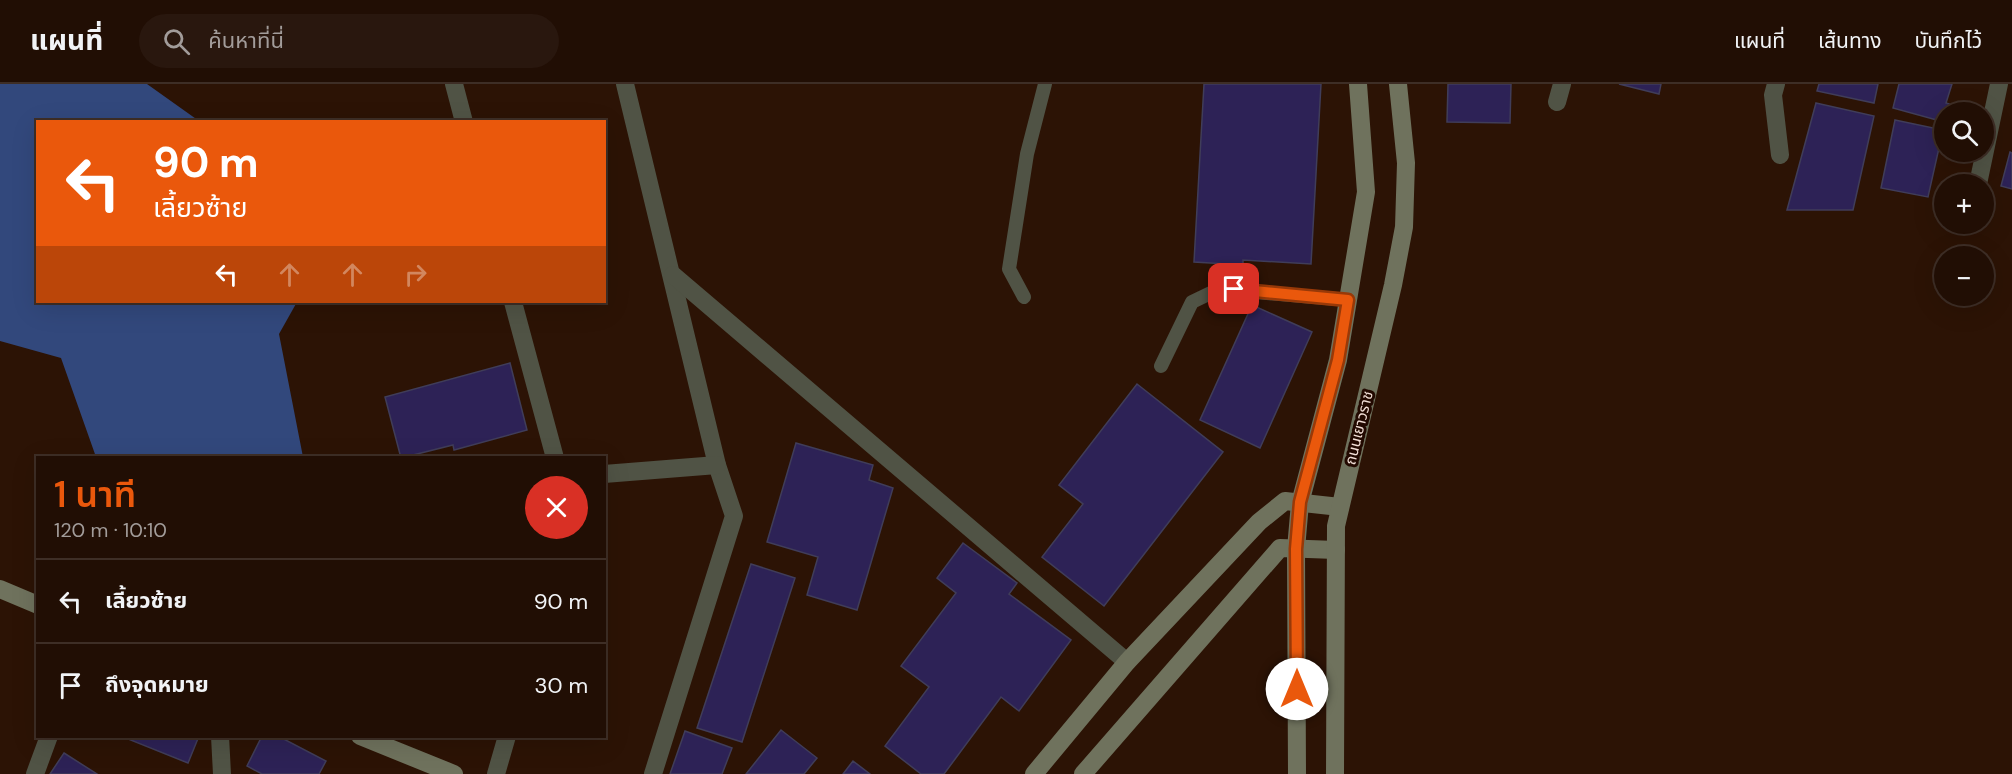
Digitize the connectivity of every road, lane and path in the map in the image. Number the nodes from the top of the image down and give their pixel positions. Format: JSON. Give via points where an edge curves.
{"nodes":[{"id":1,"x":454,"y":84,"type":"edge"},
{"id":2,"x":625,"y":84,"type":"edge"},
{"id":3,"x":1045,"y":84,"type":"edge"},
{"id":4,"x":1358,"y":84,"type":"edge"},
{"id":5,"x":1398,"y":84,"type":"edge"},
{"id":6,"x":1562,"y":84,"type":"edge"},
{"id":7,"x":1776,"y":84,"type":"edge"},
{"id":8,"x":1999,"y":84,"type":"edge"},
{"id":9,"x":1557,"y":102,"type":"dead end"},
{"id":10,"x":463,"y":120,"type":"edge"},
{"id":11,"x":1780,"y":155,"type":"dead end"},
{"id":12,"x":1980,"y":174,"type":"edge"},
{"id":13,"x":674,"y":275,"type":"junction"},
{"id":14,"x":1024,"y":297,"type":"dead end"},
{"id":15,"x":1348,"y":300,"type":"junction"},
{"id":16,"x":513,"y":303,"type":"edge"},
{"id":17,"x":1161,"y":366,"type":"dead end"},
{"id":18,"x":554,"y":456,"type":"edge"},
{"id":19,"x":717,"y":465,"type":"junction"},
{"id":20,"x":606,"y":474,"type":"edge"},
{"id":21,"x":1300,"y":502,"type":"junction"},
{"id":22,"x":1340,"y":507,"type":"junction"},
{"id":23,"x":1296,"y":549,"type":"junction"},
{"id":24,"x":1336,"y":550,"type":"junction"},
{"id":25,"x":0,"y":589,"type":"edge"},
{"id":26,"x":36,"y":604,"type":"edge"},
{"id":27,"x":1127,"y":662,"type":"junction"},
{"id":28,"x":48,"y":738,"type":"edge"},
{"id":29,"x":220,"y":738,"type":"edge"},
{"id":30,"x":365,"y":738,"type":"edge"},
{"id":31,"x":506,"y":738,"type":"edge"},
{"id":32,"x":35,"y":774,"type":"edge"},
{"id":33,"x":222,"y":774,"type":"edge"},
{"id":34,"x":454,"y":774,"type":"edge"},
{"id":35,"x":496,"y":774,"type":"edge"},
{"id":36,"x":653,"y":774,"type":"edge"},
{"id":37,"x":1034,"y":774,"type":"edge"},
{"id":38,"x":1083,"y":774,"type":"edge"},
{"id":39,"x":1297,"y":774,"type":"edge"},
{"id":40,"x":1335,"y":774,"type":"edge"}],
"edges":[{"from":1,"to":10,"type":"street"},
{"from":2,"to":13,"type":"street"},
{"from":3,"to":14,"type":"lane","via":[[1027,154],[1009,269]]},
{"from":4,"to":15,"type":"main road","via":[[1366,192]]},
{"from":5,"to":22,"type":"main road","name":"ถนนเยาวราช","via":[[1406,164],[1404,227]]},
{"from":6,"to":9,"type":"street"},
{"from":7,"to":11,"type":"street","via":[[1773,95]]},
{"from":8,"to":12,"type":"street"},
{"from":13,"to":19,"type":"street"},
{"from":13,"to":27,"type":"street"},
{"from":15,"to":17,"type":"lane","via":[[1219,289],[1192,302]]},
{"from":15,"to":21,"type":"main road","via":[[1338,360]]},
{"from":16,"to":18,"type":"street"},
{"from":19,"to":20,"type":"street"},
{"from":19,"to":36,"type":"street","via":[[734,516]]},
{"from":21,"to":22,"type":"main road"},
{"from":21,"to":23,"type":"main road"},
{"from":21,"to":27,"type":"main road","via":[[1285,501],[1259,522]]},
{"from":22,"to":24,"type":"main road","name":"ถนนเยาวราช"},
{"from":23,"to":24,"type":"main road"},
{"from":23,"to":38,"type":"main road","via":[[1280,548]]},
{"from":23,"to":39,"type":"main road"},
{"from":24,"to":40,"type":"main road","name":"ถนนเยาวราช"},
{"from":25,"to":26,"type":"main road"},
{"from":27,"to":37,"type":"main road"},
{"from":28,"to":32,"type":"street"},
{"from":29,"to":33,"type":"street"},
{"from":30,"to":34,"type":"main road"},
{"from":31,"to":35,"type":"street"}]}
